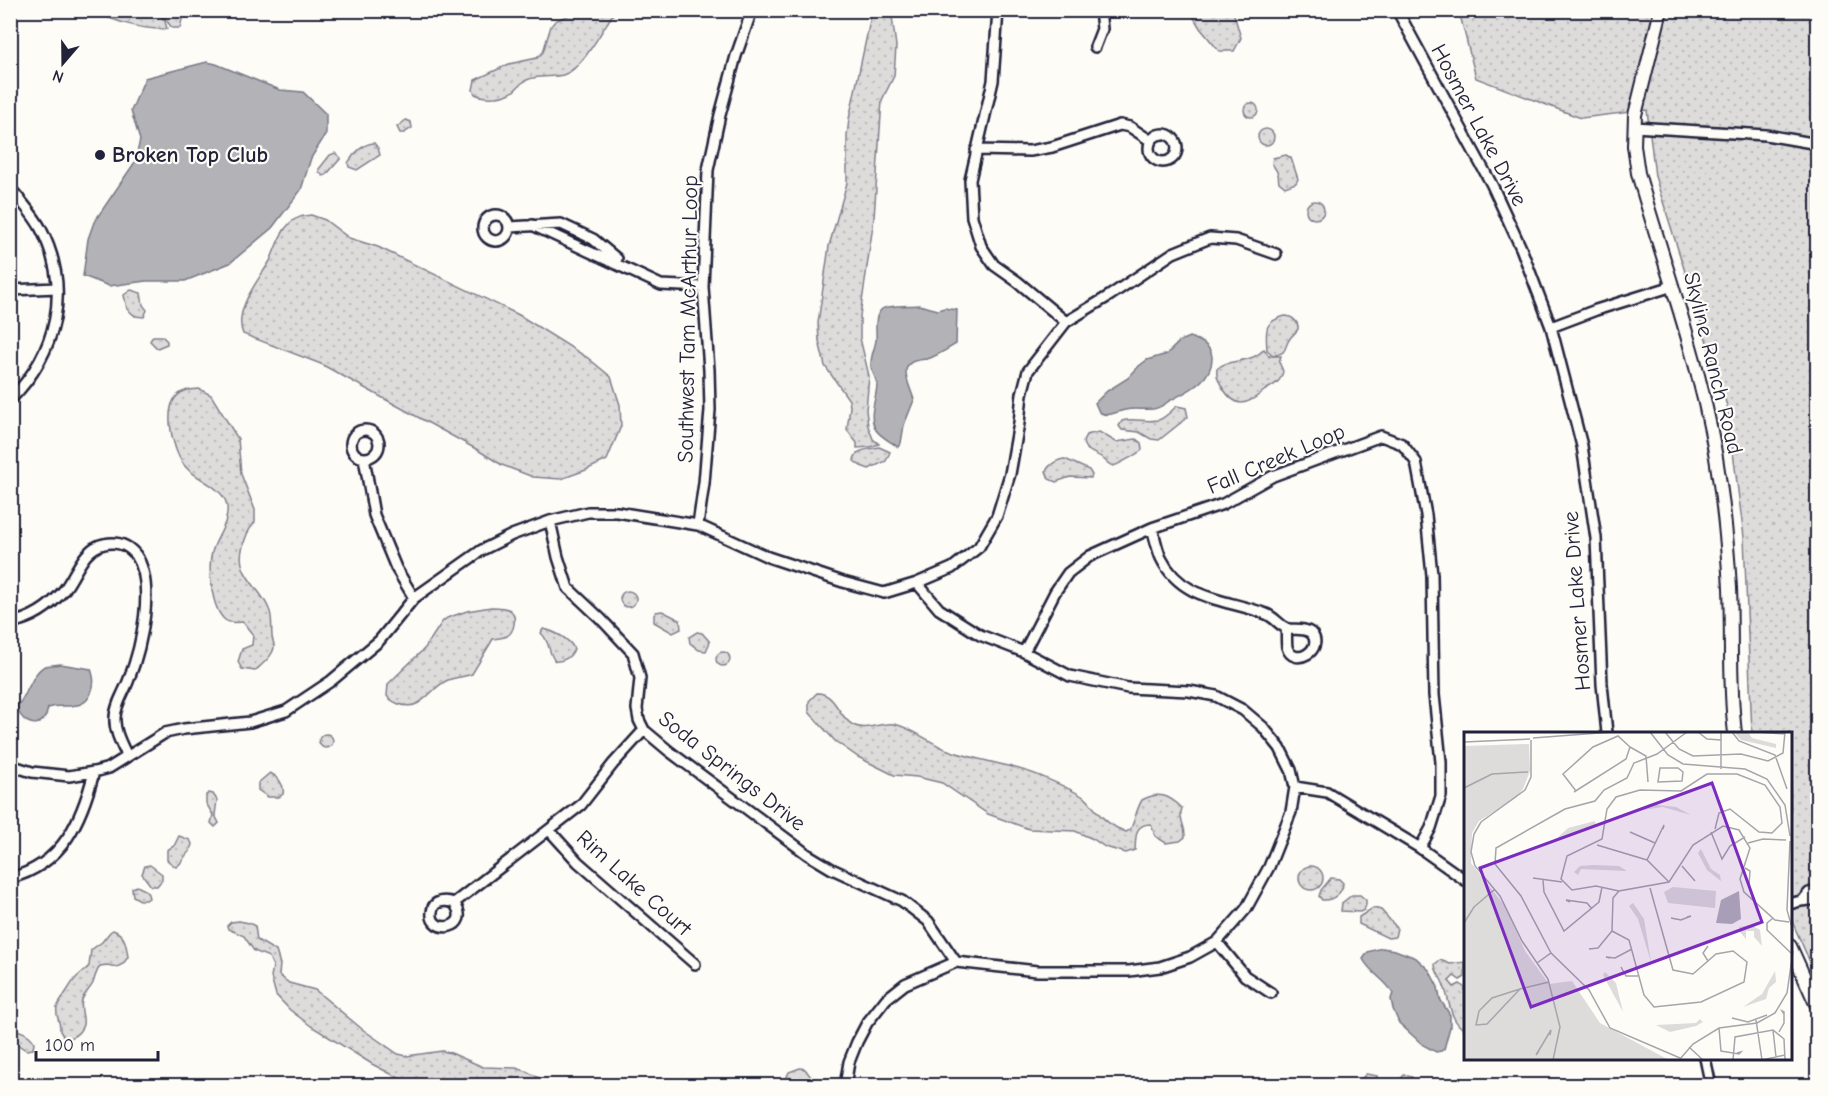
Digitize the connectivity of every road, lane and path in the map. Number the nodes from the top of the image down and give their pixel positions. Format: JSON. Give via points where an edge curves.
{"nodes":[{"id":1,"x":752,"y":10,"type":"edge"},
{"id":2,"x":998,"y":10,"type":"edge"},
{"id":3,"x":1100,"y":10,"type":"edge"},
{"id":4,"x":1397,"y":10,"type":"edge"},
{"id":5,"x":1661,"y":10,"type":"edge"},
{"id":6,"x":1095,"y":47,"type":"dead end"},
{"id":7,"x":1634,"y":127,"type":"junction"},
{"id":8,"x":1151,"y":141,"type":"dead end"},
{"id":9,"x":1818,"y":144,"type":"edge"},
{"id":10,"x":976,"y":150,"type":"junction"},
{"id":11,"x":10,"y":188,"type":"edge"},
{"id":12,"x":510,"y":227,"type":"dead end"},
{"id":13,"x":1276,"y":254,"type":"dead end"},
{"id":14,"x":1673,"y":286,"type":"junction"},
{"id":15,"x":703,"y":287,"type":"junction"},
{"id":16,"x":57,"y":288,"type":"junction"},
{"id":17,"x":10,"y":290,"type":"edge"},
{"id":18,"x":1066,"y":322,"type":"junction"},
{"id":19,"x":1551,"y":327,"type":"junction"},
{"id":20,"x":10,"y":400,"type":"edge"},
{"id":21,"x":364,"y":458,"type":"dead end"},
{"id":22,"x":550,"y":521,"type":"junction"},
{"id":23,"x":698,"y":525,"type":"junction"},
{"id":24,"x":1152,"y":528,"type":"junction"},
{"id":25,"x":917,"y":583,"type":"junction"},
{"id":26,"x":414,"y":598,"type":"junction"},
{"id":27,"x":10,"y":623,"type":"edge"},
{"id":28,"x":1286,"y":629,"type":"dead end"},
{"id":29,"x":1024,"y":652,"type":"junction"},
{"id":30,"x":644,"y":730,"type":"junction"},
{"id":31,"x":1607,"y":732,"type":"edge"},
{"id":32,"x":1735,"y":732,"type":"edge"},
{"id":33,"x":128,"y":756,"type":"junction"},
{"id":34,"x":10,"y":765,"type":"edge"},
{"id":35,"x":93,"y":772,"type":"junction"},
{"id":36,"x":1294,"y":788,"type":"junction"},
{"id":37,"x":549,"y":830,"type":"junction"},
{"id":38,"x":1420,"y":848,"type":"junction"},
{"id":39,"x":10,"y":878,"type":"edge"},
{"id":40,"x":1464,"y":879,"type":"edge"},
{"id":41,"x":1818,"y":891,"type":"edge"},
{"id":42,"x":1818,"y":898,"type":"edge"},
{"id":43,"x":1804,"y":899,"type":"junction"},
{"id":44,"x":454,"y":903,"type":"dead end"},
{"id":45,"x":1792,"y":904,"type":"edge"},
{"id":46,"x":1217,"y":942,"type":"junction"},
{"id":47,"x":1792,"y":948,"type":"edge"},
{"id":48,"x":956,"y":962,"type":"junction"},
{"id":49,"x":695,"y":964,"type":"dead end"},
{"id":50,"x":1271,"y":993,"type":"dead end"},
{"id":51,"x":1818,"y":1008,"type":"edge"},
{"id":52,"x":1705,"y":1060,"type":"edge"},
{"id":53,"x":845,"y":1086,"type":"edge"},
{"id":54,"x":1712,"y":1086,"type":"edge"}],
"edges":[{"from":1,"to":15,"type":"street","name":"Southwest Tam McArthur Loop","via":[[736,56],[708,170]]},
{"from":2,"to":10,"type":"street","via":[[993,81]]},
{"from":3,"to":6,"type":"street","via":[[1102,29]]},
{"from":4,"to":19,"type":"street","name":"Hosmer Lake Drive","via":[[1492,185]]},
{"from":5,"to":7,"type":"street","name":"Skyline Ranch Road"},
{"from":7,"to":9,"type":"street","via":[[1766,135]]},
{"from":7,"to":14,"type":"street","name":"Skyline Ranch Road","via":[[1638,173]]},
{"from":8,"to":10,"type":"street","via":[[1120,125],[1030,151]]},
{"from":10,"to":18,"type":"street","via":[[970,180],[972,217],[981,246],[994,265]]},
{"from":11,"to":16,"type":"street","via":[[40,229],[53,261]]},
{"from":12,"to":15,"type":"street","via":[[532,225],[661,285]]},
{"from":13,"to":18,"type":"street","via":[[1236,240],[1210,238],[1173,253]]},
{"from":14,"to":19,"type":"street"},
{"from":14,"to":32,"type":"street","name":"Skyline Ranch Road","via":[[1707,408],[1720,483],[1730,589]]},
{"from":15,"to":23,"type":"street","name":"Southwest Tam McArthur Loop","via":[[710,410]]},
{"from":16,"to":17,"type":"street"},
{"from":16,"to":20,"type":"street","via":[[56,312],[44,356]]},
{"from":18,"to":25,"type":"street","via":[[1028,371],[1010,474],[997,516],[979,548],[952,568]]},
{"from":19,"to":31,"type":"street","name":"Hosmer Lake Drive","via":[[1582,446],[1596,537]]},
{"from":21,"to":26,"type":"street","via":[[374,515],[396,568]]},
{"from":22,"to":23,"type":"street","via":[[588,512],[617,512]]},
{"from":22,"to":26,"type":"street","via":[[482,550]]},
{"from":22,"to":30,"type":"street","name":"Soda Springs Drive","via":[[568,588],[633,653],[640,678],[637,709]]},
{"from":23,"to":25,"type":"street","via":[[768,557],[884,593]]},
{"from":24,"to":28,"type":"street","via":[[1161,558],[1175,580],[1190,591],[1269,615]]},
{"from":24,"to":29,"type":"street","name":"Fall Creek Loop","via":[[1090,556],[1068,573]]},
{"from":24,"to":38,"type":"street","name":"Fall Creek Loop","via":[[1223,504],[1273,476],[1381,436],[1402,444],[1416,462],[1426,515],[1441,762],[1441,796]]},
{"from":25,"to":29,"type":"street","via":[[939,609],[980,635]]},
{"from":26,"to":33,"type":"street","via":[[379,641],[331,681],[286,711],[249,722],[165,733]]},
{"from":27,"to":33,"type":"street","via":[[48,606],[73,579],[92,549],[113,543],[131,549],[144,572],[146,605],[135,659],[115,717],[119,740]]},
{"from":29,"to":36,"type":"street","via":[[1070,676],[1128,688],[1216,696],[1243,710],[1281,748]]},
{"from":30,"to":37,"type":"street","via":[[581,806]]},
{"from":30,"to":48,"type":"street","name":"Soda Springs Drive","via":[[807,854],[902,901],[928,921]]},
{"from":33,"to":35,"type":"street","via":[[109,768]]},
{"from":34,"to":35,"type":"street","via":[[69,776]]},
{"from":35,"to":39,"type":"street","via":[[77,823],[65,842],[26,874]]},
{"from":36,"to":38,"type":"street","via":[[1327,792]]},
{"from":36,"to":46,"type":"street","via":[[1291,812],[1267,872],[1246,909]]},
{"from":37,"to":44,"type":"street"},
{"from":37,"to":49,"type":"street","name":"Rim Lake Court","via":[[578,862]]},
{"from":38,"to":40,"type":"street"},
{"from":41,"to":43,"type":"street"},
{"from":42,"to":43,"type":"street"},
{"from":43,"to":45,"type":"street"},
{"from":46,"to":48,"type":"street","via":[[1160,967],[1129,971],[1037,971]]},
{"from":46,"to":50,"type":"street","via":[[1245,976]]},
{"from":47,"to":51,"type":"street"},
{"from":48,"to":53,"type":"street","via":[[905,984],[886,999],[857,1042]]},
{"from":52,"to":54,"type":"street"}]}
